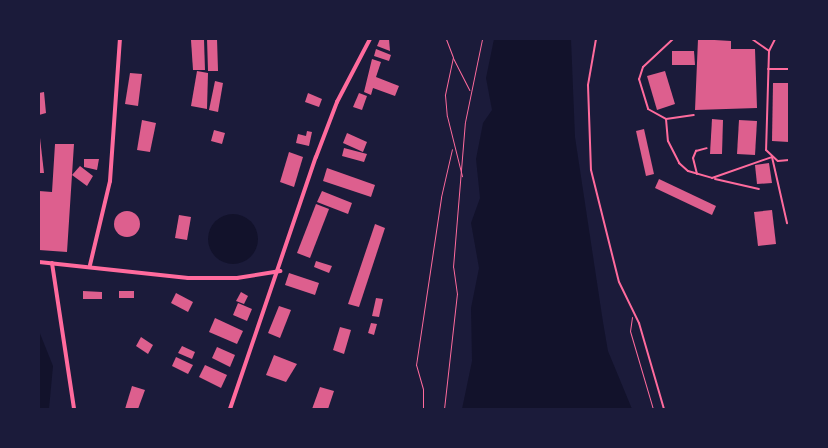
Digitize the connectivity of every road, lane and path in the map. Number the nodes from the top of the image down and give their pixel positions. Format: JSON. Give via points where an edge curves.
{"nodes":[{"id":1,"x":120,"y":39,"type":"edge"},
{"id":2,"x":370,"y":39,"type":"edge"},
{"id":3,"x":446,"y":39,"type":"edge"},
{"id":4,"x":482,"y":39,"type":"edge"},
{"id":5,"x":596,"y":39,"type":"edge"},
{"id":6,"x":673,"y":39,"type":"edge"},
{"id":7,"x":752,"y":39,"type":"edge"},
{"id":8,"x":775,"y":39,"type":"edge"},
{"id":9,"x":769,"y":52,"type":"junction"},
{"id":10,"x":453,"y":56,"type":"junction"},
{"id":11,"x":768,"y":69,"type":"junction"},
{"id":12,"x":789,"y":69,"type":"edge"},
{"id":13,"x":470,"y":90,"type":"junction"},
{"id":14,"x":694,"y":115,"type":"dead end"},
{"id":15,"x":666,"y":119,"type":"junction"},
{"id":16,"x":707,"y":148,"type":"dead end"},
{"id":17,"x":452,"y":149,"type":"junction"},
{"id":18,"x":772,"y":157,"type":"junction"},
{"id":19,"x":789,"y":160,"type":"edge"},
{"id":20,"x":698,"y":176,"type":"junction"},
{"id":21,"x":462,"y":178,"type":"junction"},
{"id":22,"x":712,"y":178,"type":"junction"},
{"id":23,"x":759,"y":189,"type":"dead end"},
{"id":24,"x":787,"y":223,"type":"dead end"},
{"id":25,"x":39,"y":262,"type":"edge"},
{"id":26,"x":52,"y":263,"type":"junction"},
{"id":27,"x":90,"y":265,"type":"junction"},
{"id":28,"x":280,"y":271,"type":"junction"},
{"id":29,"x":632,"y":309,"type":"junction"},
{"id":30,"x":74,"y":409,"type":"edge"},
{"id":31,"x":230,"y":409,"type":"edge"},
{"id":32,"x":423,"y":409,"type":"edge"},
{"id":33,"x":444,"y":409,"type":"edge"},
{"id":34,"x":653,"y":409,"type":"edge"},
{"id":35,"x":664,"y":409,"type":"edge"}],
"edges":[{"from":1,"to":27,"type":"street","via":[[110,181]]},
{"from":2,"to":28,"type":"street","via":[[337,102]]},
{"from":3,"to":10,"type":"path"},
{"from":4,"to":13,"type":"path"},
{"from":5,"to":29,"type":"lane","via":[[587,103],[592,170],[619,282]]},
{"from":6,"to":15,"type":"lane","via":[[643,66],[639,79],[648,109]]},
{"from":7,"to":9,"type":"lane"},
{"from":8,"to":9,"type":"lane"},
{"from":9,"to":11,"type":"lane"},
{"from":10,"to":13,"type":"path"},
{"from":10,"to":17,"type":"path","via":[[445,95]]},
{"from":11,"to":12,"type":"lane"},
{"from":11,"to":18,"type":"lane","via":[[766,140]]},
{"from":13,"to":21,"type":"path"},
{"from":14,"to":15,"type":"lane"},
{"from":15,"to":20,"type":"lane","via":[[673,151],[688,171]]},
{"from":16,"to":20,"type":"lane","via":[[696,151],[693,158]]},
{"from":17,"to":21,"type":"path"},
{"from":17,"to":32,"type":"path","via":[[440,197],[416,365],[423,389]]},
{"from":18,"to":19,"type":"lane"},
{"from":18,"to":22,"type":"lane"},
{"from":18,"to":24,"type":"lane"},
{"from":20,"to":22,"type":"lane"},
{"from":21,"to":33,"type":"path","via":[[453,267],[457,294]]},
{"from":22,"to":23,"type":"lane"},
{"from":25,"to":26,"type":"street"},
{"from":26,"to":27,"type":"street"},
{"from":26,"to":30,"type":"street"},
{"from":27,"to":28,"type":"street","via":[[188,278],[237,278]]},
{"from":28,"to":31,"type":"street"},
{"from":29,"to":34,"type":"path","via":[[630,331]]},
{"from":29,"to":35,"type":"lane"}]}
